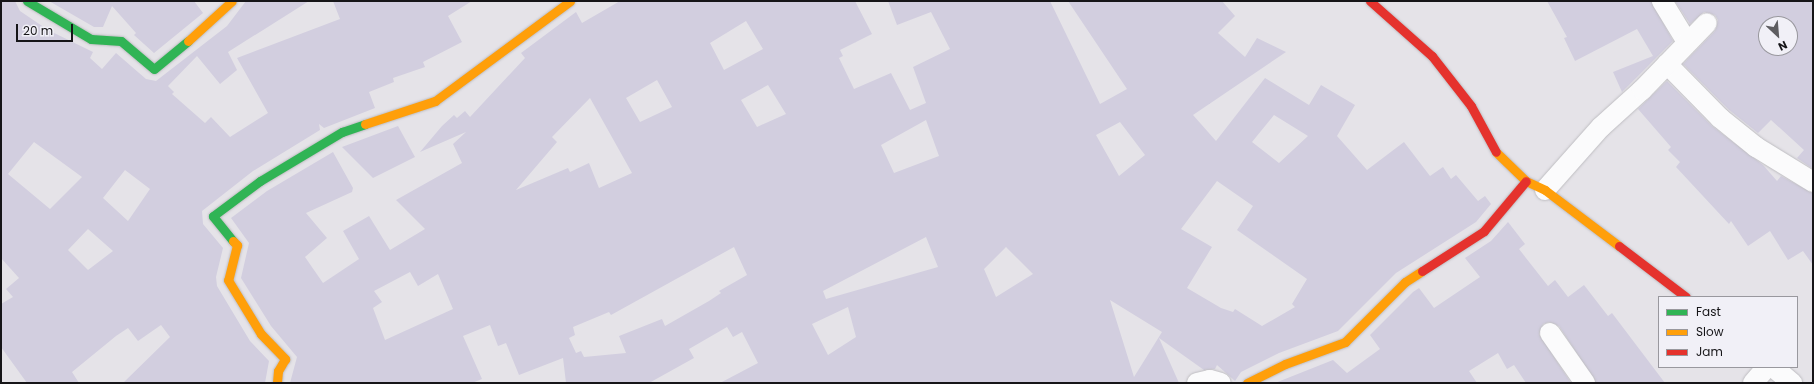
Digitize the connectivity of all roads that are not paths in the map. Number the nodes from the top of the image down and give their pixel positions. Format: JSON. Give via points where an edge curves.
{"nodes":[{"id":1,"x":27,"y":1,"type":"edge"},
{"id":2,"x":232,"y":1,"type":"edge"},
{"id":3,"x":570,"y":1,"type":"edge"},
{"id":4,"x":1370,"y":1,"type":"edge"},
{"id":5,"x":1662,"y":1,"type":"edge"},
{"id":6,"x":1707,"y":22,"type":"dead end"},
{"id":7,"x":1687,"y":42,"type":"junction"},
{"id":8,"x":1667,"y":64,"type":"junction"},
{"id":9,"x":1526,"y":181,"type":"junction"},
{"id":10,"x":1813,"y":182,"type":"edge"},
{"id":11,"x":1545,"y":190,"type":"junction"},
{"id":12,"x":1685,"y":296,"type":"edge"},
{"id":13,"x":1550,"y":333,"type":"dead end"},
{"id":14,"x":1766,"y":368,"type":"edge"},
{"id":15,"x":1773,"y":368,"type":"edge"},
{"id":16,"x":277,"y":383,"type":"edge"},
{"id":17,"x":1196,"y":383,"type":"edge"},
{"id":18,"x":1221,"y":383,"type":"edge"},
{"id":19,"x":1247,"y":383,"type":"edge"},
{"id":20,"x":1585,"y":383,"type":"edge"},
{"id":21,"x":1754,"y":383,"type":"edge"},
{"id":22,"x":1792,"y":383,"type":"edge"}],
"edges":[{"from":1,"to":2,"type":"street","via":[[55,20],[91,39],[121,41],[154,69],[219,16]]},
{"from":3,"to":16,"type":"street","via":[[435,101],[342,132],[260,181],[213,216],[237,245],[228,280],[261,334],[284,359],[278,371]]},
{"from":4,"to":9,"type":"street","via":[[1432,56],[1470,106],[1497,153]]},
{"from":5,"to":7,"type":"street"},
{"from":6,"to":7,"type":"street"},
{"from":7,"to":8,"type":"street"},
{"from":8,"to":10,"type":"street","via":[[1720,118],[1756,147]]},
{"from":8,"to":11,"type":"street","via":[[1601,127]]},
{"from":9,"to":11,"type":"street"},
{"from":9,"to":19,"type":"street","via":[[1484,231],[1405,282],[1345,342],[1285,364]]},
{"from":11,"to":12,"type":"street"},
{"from":13,"to":20,"type":"street"},
{"from":14,"to":21,"type":"street"},
{"from":15,"to":22,"type":"street"},
{"from":17,"to":18,"type":"street","via":[[1210,380]]}]}
